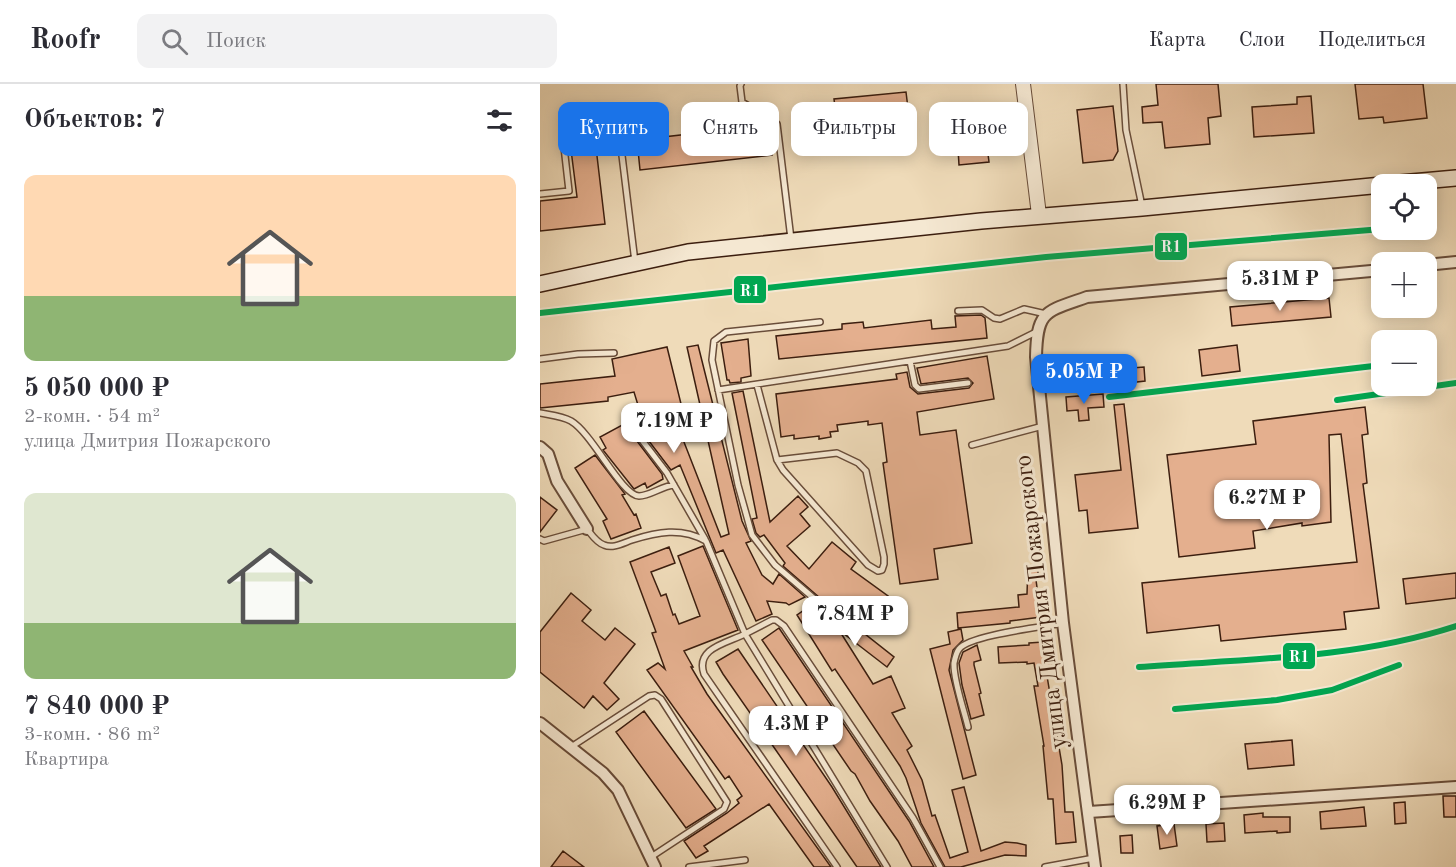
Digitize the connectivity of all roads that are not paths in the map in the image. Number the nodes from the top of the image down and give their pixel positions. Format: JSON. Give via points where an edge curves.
{"nodes":[{"id":1,"x":741,"y":84,"type":"edge"},
{"id":2,"x":1023,"y":84,"type":"edge"},
{"id":3,"x":1124,"y":84,"type":"edge"},
{"id":4,"x":1456,"y":178,"type":"edge"},
{"id":5,"x":1437,"y":180,"type":"edge"},
{"id":6,"x":1371,"y":186,"type":"edge"},
{"id":7,"x":540,"y":194,"type":"edge"},
{"id":8,"x":1142,"y":208,"type":"junction"},
{"id":9,"x":1039,"y":215,"type":"junction"},
{"id":10,"x":791,"y":240,"type":"junction"},
{"id":11,"x":634,"y":262,"type":"junction"},
{"id":12,"x":1456,"y":262,"type":"edge"},
{"id":13,"x":1437,"y":265,"type":"edge"},
{"id":14,"x":1371,"y":271,"type":"edge"},
{"id":15,"x":540,"y":284,"type":"edge"},
{"id":16,"x":958,"y":311,"type":"dead end"},
{"id":17,"x":1046,"y":314,"type":"junction"},
{"id":18,"x":820,"y":322,"type":"dead end"},
{"id":19,"x":1038,"y":331,"type":"junction"},
{"id":20,"x":614,"y":353,"type":"dead end"},
{"id":21,"x":540,"y":359,"type":"edge"},
{"id":22,"x":910,"y":361,"type":"junction"},
{"id":23,"x":968,"y":383,"type":"dead end"},
{"id":24,"x":757,"y":385,"type":"junction"},
{"id":25,"x":718,"y":390,"type":"junction"},
{"id":26,"x":540,"y":414,"type":"edge"},
{"id":27,"x":1043,"y":426,"type":"junction"},
{"id":28,"x":638,"y":435,"type":"dead end"},
{"id":29,"x":972,"y":445,"type":"dead end"},
{"id":30,"x":540,"y":447,"type":"edge"},
{"id":31,"x":777,"y":460,"type":"junction"},
{"id":32,"x":674,"y":485,"type":"junction"},
{"id":33,"x":587,"y":529,"type":"junction"},
{"id":34,"x":542,"y":540,"type":"edge"},
{"id":35,"x":706,"y":541,"type":"junction"},
{"id":36,"x":540,"y":549,"type":"edge"},
{"id":37,"x":838,"y":618,"type":"dead end"},
{"id":38,"x":1063,"y":623,"type":"junction"},
{"id":39,"x":745,"y":634,"type":"junction"},
{"id":40,"x":540,"y":723,"type":"edge"},
{"id":41,"x":968,"y":727,"type":"dead end"},
{"id":42,"x":571,"y":747,"type":"junction"},
{"id":43,"x":1456,"y":787,"type":"edge"},
{"id":44,"x":1089,"y":812,"type":"junction"},
{"id":45,"x":745,"y":860,"type":"dead end"},
{"id":46,"x":653,"y":862,"type":"edge"},
{"id":47,"x":1094,"y":862,"type":"edge"},
{"id":48,"x":689,"y":867,"type":"edge"},
{"id":49,"x":837,"y":867,"type":"edge"},
{"id":50,"x":887,"y":867,"type":"edge"},
{"id":51,"x":940,"y":867,"type":"edge"},
{"id":52,"x":1045,"y":867,"type":"edge"}],
"edges":[{"from":1,"to":10,"type":"lane","via":[[742,102],[777,124]]},
{"from":2,"to":9,"type":"street"},
{"from":3,"to":8,"type":"lane","via":[[1126,130]]},
{"from":4,"to":5,"type":"main road"},
{"from":6,"to":8,"type":"main road"},
{"from":7,"to":11,"type":"lane","via":[[569,191],[563,138],[619,131]]},
{"from":8,"to":9,"type":"main road"},
{"from":9,"to":10,"type":"main road"},
{"from":10,"to":11,"type":"main road"},
{"from":11,"to":15,"type":"main road"},
{"from":12,"to":13,"type":"street"},
{"from":14,"to":17,"type":"street","via":[[1087,297]]},
{"from":16,"to":17,"type":"lane","via":[[982,310],[1000,319],[1024,309]]},
{"from":17,"to":19,"type":"street"},
{"from":18,"to":25,"type":"lane","via":[[732,331],[721,336],[714,341],[711,352]]},
{"from":19,"to":22,"type":"lane","via":[[1008,345]]},
{"from":19,"to":27,"type":"street","name":"улица Дмитрия Пожарского","via":[[1036,357]]},
{"from":20,"to":21,"type":"lane"},
{"from":22,"to":23,"type":"lane","via":[[916,388]]},
{"from":22,"to":24,"type":"lane"},
{"from":24,"to":25,"type":"lane"},
{"from":24,"to":31,"type":"lane"},
{"from":25,"to":37,"type":"lane","via":[[752,535],[775,565]]},
{"from":26,"to":32,"type":"lane","via":[[566,419],[579,427],[635,495]]},
{"from":27,"to":29,"type":"lane"},
{"from":27,"to":38,"type":"street","name":"улица Дмитрия Пожарского"},
{"from":28,"to":32,"type":"lane"},
{"from":30,"to":33,"type":"street","via":[[548,454],[557,481]]},
{"from":31,"to":31,"type":"lane","via":[[868,565],[882,570],[884,557],[866,471],[837,453]]},
{"from":32,"to":35,"type":"lane"},
{"from":33,"to":34,"type":"lane"},
{"from":33,"to":35,"type":"lane","via":[[598,542],[610,546],[674,531]]},
{"from":34,"to":36,"type":"lane"},
{"from":35,"to":39,"type":"lane"},
{"from":38,"to":41,"type":"lane","via":[[979,639],[960,647],[954,668]]},
{"from":38,"to":44,"type":"street","name":"улица Дмитрия Пожарского"},
{"from":39,"to":49,"type":"lane","via":[[708,651],[702,670]]},
{"from":39,"to":50,"type":"lane"},
{"from":39,"to":51,"type":"lane","via":[[772,620],[784,626],[913,818]]},
{"from":40,"to":42,"type":"street"},
{"from":42,"to":46,"type":"street","via":[[618,790]]},
{"from":42,"to":46,"type":"lane","via":[[649,696],[661,699],[727,802],[724,809]]},
{"from":43,"to":44,"type":"street"},
{"from":44,"to":47,"type":"street","name":"улица Дмитрия Пожарского"},
{"from":45,"to":48,"type":"lane"},
{"from":47,"to":52,"type":"lane"}]}
